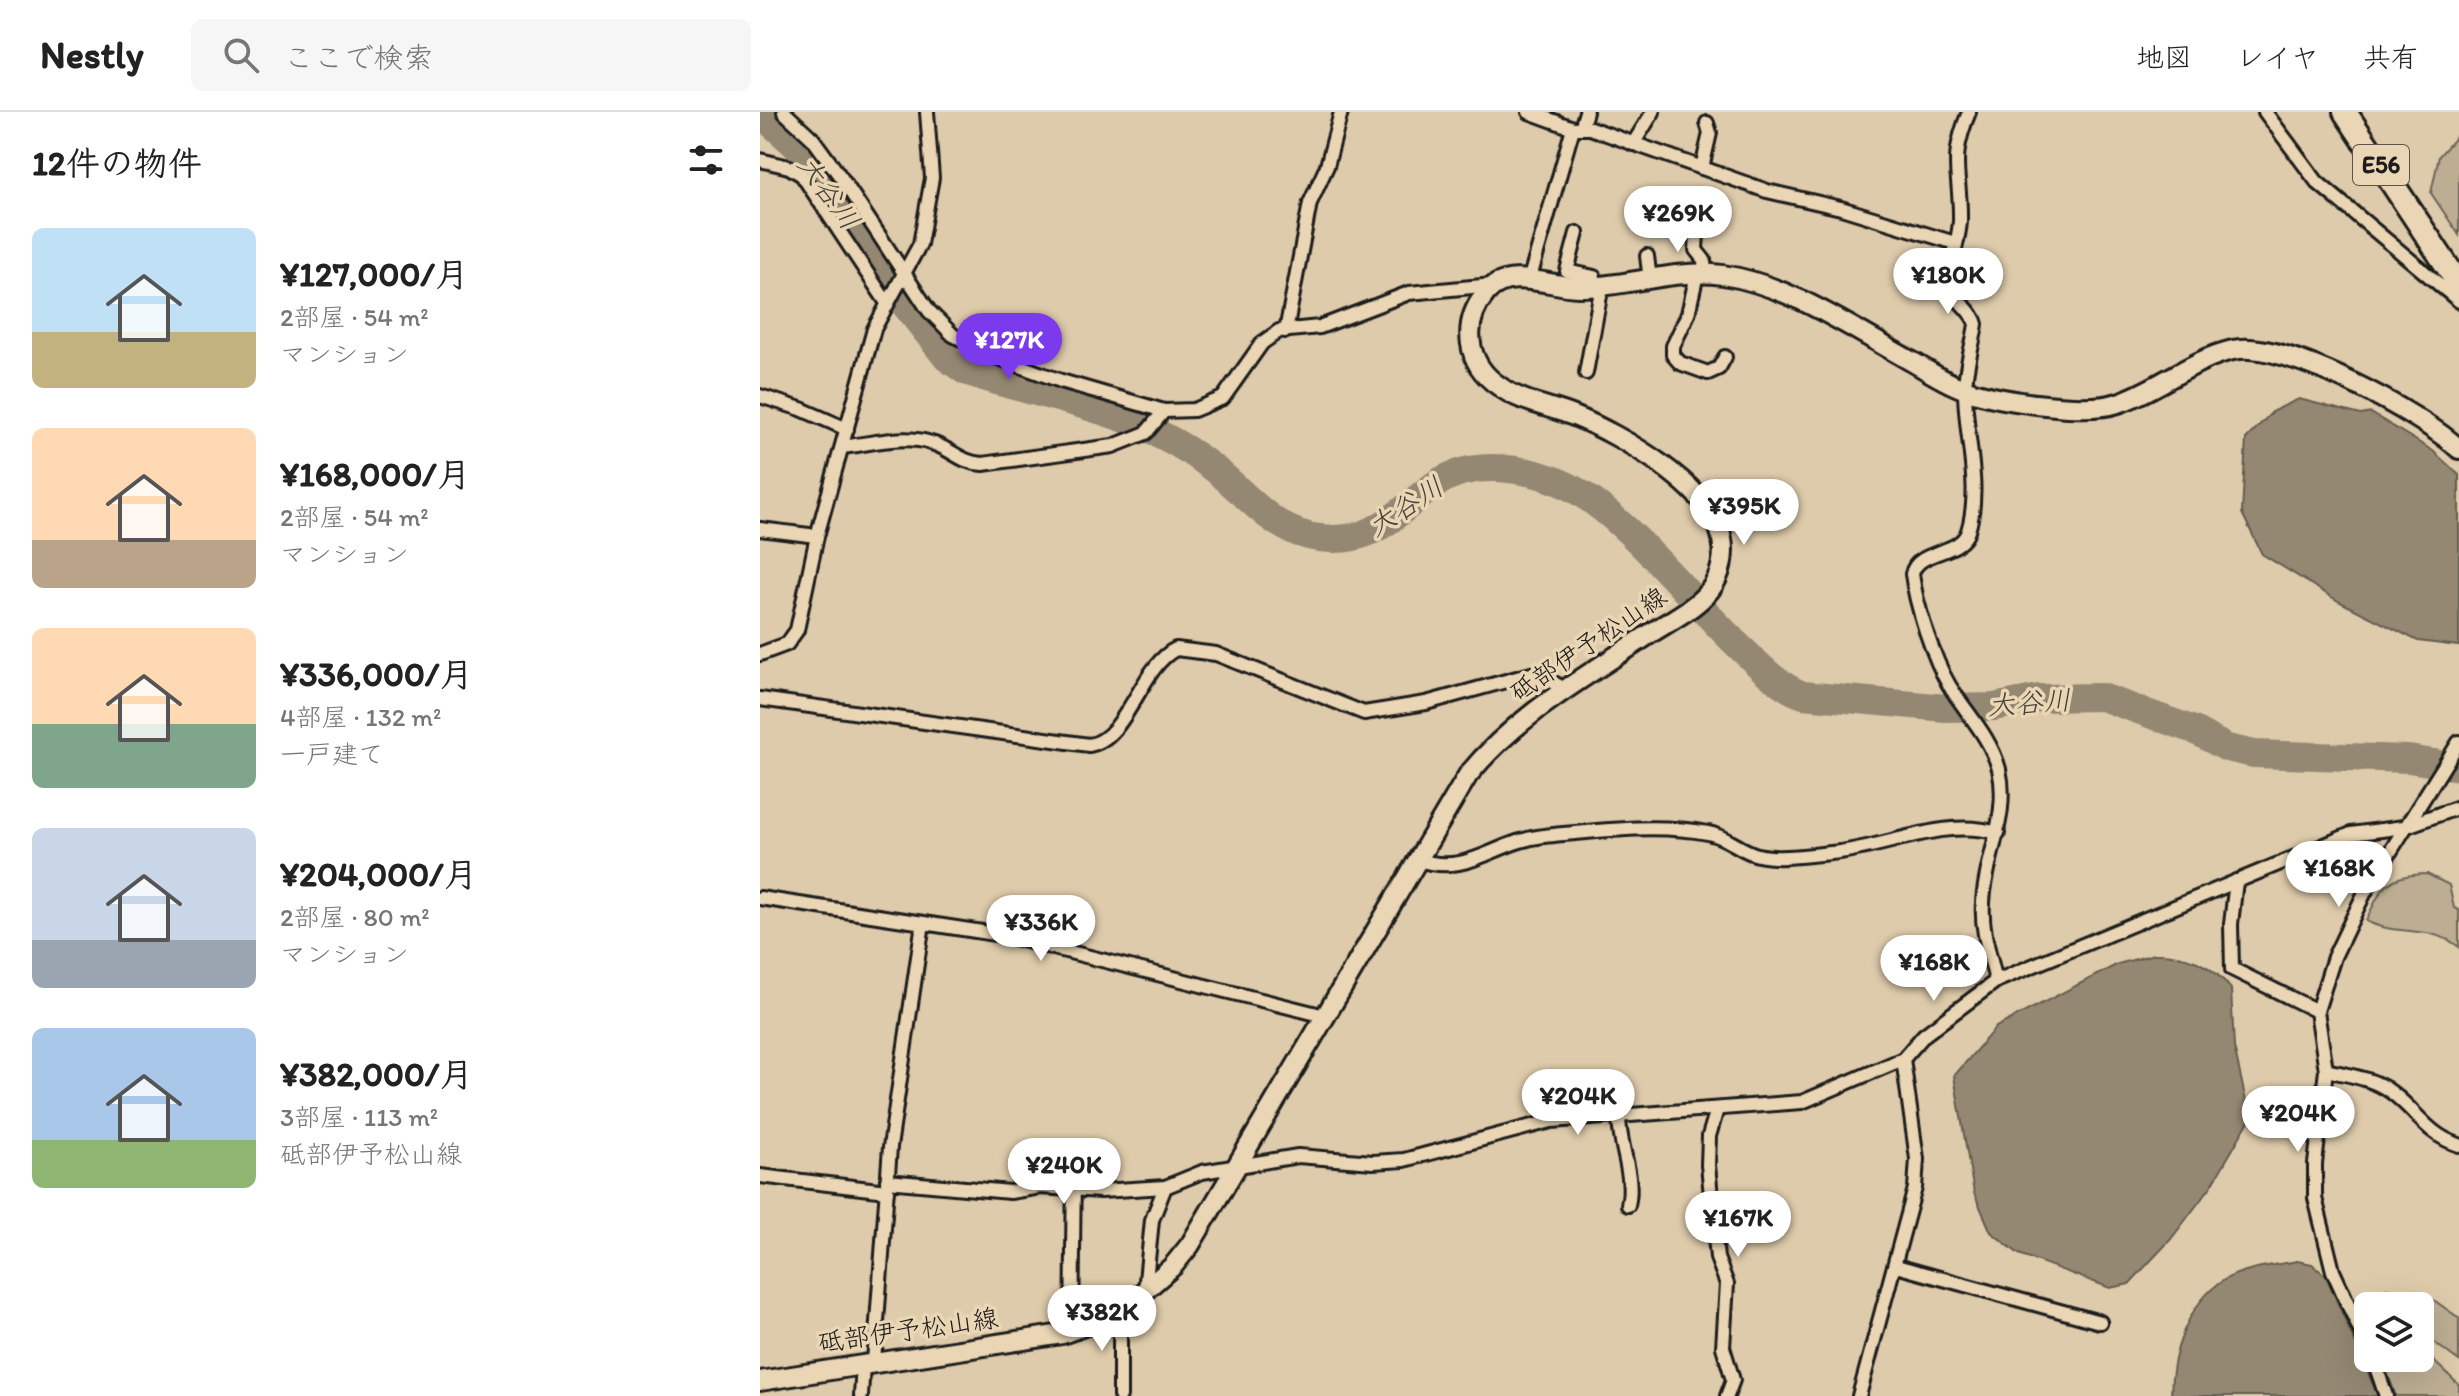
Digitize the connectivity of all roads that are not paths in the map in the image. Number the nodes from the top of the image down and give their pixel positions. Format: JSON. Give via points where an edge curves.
{"nodes":[{"id":1,"x":784,"y":112,"type":"edge"},
{"id":2,"x":927,"y":112,"type":"edge"},
{"id":3,"x":1341,"y":112,"type":"edge"},
{"id":4,"x":1529,"y":112,"type":"edge"},
{"id":5,"x":1586,"y":112,"type":"edge"},
{"id":6,"x":1653,"y":112,"type":"edge"},
{"id":7,"x":1969,"y":112,"type":"edge"},
{"id":8,"x":2265,"y":112,"type":"edge"},
{"id":9,"x":2345,"y":112,"type":"edge"},
{"id":10,"x":1707,"y":123,"type":"dead end"},
{"id":11,"x":1577,"y":128,"type":"junction"},
{"id":12,"x":1633,"y":144,"type":"junction"},
{"id":13,"x":760,"y":160,"type":"edge"},
{"id":14,"x":1702,"y":168,"type":"junction"},
{"id":15,"x":1577,"y":233,"type":"dead end"},
{"id":16,"x":1697,"y":233,"type":"dead end"},
{"id":17,"x":1955,"y":243,"type":"junction"},
{"id":18,"x":1647,"y":256,"type":"dead end"},
{"id":19,"x":907,"y":273,"type":"junction"},
{"id":20,"x":1701,"y":274,"type":"junction"},
{"id":21,"x":1650,"y":280,"type":"junction"},
{"id":22,"x":1529,"y":281,"type":"junction"},
{"id":23,"x":2459,"y":284,"type":"edge"},
{"id":24,"x":1493,"y":285,"type":"junction"},
{"id":25,"x":1598,"y":286,"type":"junction"},
{"id":26,"x":2459,"y":301,"type":"edge"},
{"id":27,"x":887,"y":303,"type":"junction"},
{"id":28,"x":1286,"y":331,"type":"junction"},
{"id":29,"x":1725,"y":357,"type":"dead end"},
{"id":30,"x":1586,"y":373,"type":"dead end"},
{"id":31,"x":1965,"y":390,"type":"junction"},
{"id":32,"x":760,"y":396,"type":"edge"},
{"id":33,"x":1161,"y":416,"type":"junction"},
{"id":34,"x":847,"y":429,"type":"junction"},
{"id":35,"x":842,"y":447,"type":"junction"},
{"id":36,"x":2459,"y":449,"type":"edge"},
{"id":37,"x":760,"y":529,"type":"edge"},
{"id":38,"x":817,"y":536,"type":"junction"},
{"id":39,"x":760,"y":654,"type":"edge"},
{"id":40,"x":1565,"y":689,"type":"junction"},
{"id":41,"x":760,"y":699,"type":"edge"},
{"id":42,"x":2459,"y":742,"type":"edge"},
{"id":43,"x":2459,"y":807,"type":"edge"},
{"id":44,"x":2404,"y":827,"type":"junction"},
{"id":45,"x":1998,"y":833,"type":"junction"},
{"id":46,"x":1416,"y":859,"type":"junction"},
{"id":47,"x":2236,"y":881,"type":"junction"},
{"id":48,"x":760,"y":898,"type":"edge"},
{"id":49,"x":923,"y":923,"type":"junction"},
{"id":50,"x":1996,"y":981,"type":"junction"},
{"id":51,"x":2317,"y":1011,"type":"junction"},
{"id":52,"x":1325,"y":1016,"type":"junction"},
{"id":53,"x":1903,"y":1059,"type":"junction"},
{"id":54,"x":2326,"y":1070,"type":"junction"},
{"id":55,"x":1717,"y":1109,"type":"junction"},
{"id":56,"x":1619,"y":1117,"type":"junction"},
{"id":57,"x":2459,"y":1145,"type":"edge"},
{"id":58,"x":1090,"y":1159,"type":"dead end"},
{"id":59,"x":1239,"y":1166,"type":"junction"},
{"id":60,"x":760,"y":1176,"type":"edge"},
{"id":61,"x":887,"y":1186,"type":"junction"},
{"id":62,"x":1165,"y":1187,"type":"junction"},
{"id":63,"x":1074,"y":1189,"type":"junction"},
{"id":64,"x":1628,"y":1205,"type":"dead end"},
{"id":65,"x":1896,"y":1266,"type":"junction"},
{"id":66,"x":1145,"y":1291,"type":"junction"},
{"id":67,"x":1120,"y":1310,"type":"junction"},
{"id":68,"x":2354,"y":1317,"type":"edge"},
{"id":69,"x":2100,"y":1322,"type":"dead end"},
{"id":70,"x":1072,"y":1331,"type":"junction"},
{"id":71,"x":868,"y":1363,"type":"junction"},
{"id":72,"x":2378,"y":1372,"type":"edge"},
{"id":73,"x":760,"y":1381,"type":"edge"},
{"id":74,"x":861,"y":1396,"type":"edge"},
{"id":75,"x":1120,"y":1396,"type":"edge"},
{"id":76,"x":1727,"y":1396,"type":"edge"},
{"id":77,"x":1859,"y":1396,"type":"edge"},
{"id":78,"x":2386,"y":1396,"type":"edge"}],
"edges":[{"from":1,"to":19,"type":"street","via":[[813,139]]},
{"from":2,"to":19,"type":"street","via":[[932,178],[920,244]]},
{"from":3,"to":28,"type":"street","via":[[1327,166],[1310,203]]},
{"from":4,"to":11,"type":"street"},
{"from":5,"to":11,"type":"street"},
{"from":6,"to":12,"type":"street"},
{"from":7,"to":17,"type":"street","via":[[1954,169],[1960,222]]},
{"from":8,"to":26,"type":"street","via":[[2317,182]]},
{"from":9,"to":23,"type":"highway","number":"E56"},
{"from":10,"to":14,"type":"street","via":[[1710,133]]},
{"from":11,"to":12,"type":"street"},
{"from":11,"to":22,"type":"street"},
{"from":12,"to":14,"type":"street"},
{"from":13,"to":27,"type":"street","via":[[802,175]]},
{"from":14,"to":17,"type":"street"},
{"from":15,"to":25,"type":"street","via":[[1567,271],[1594,277]]},
{"from":16,"to":20,"type":"street","via":[[1696,250],[1704,260]]},
{"from":17,"to":31,"type":"street","via":[[1953,290],[1976,324]]},
{"from":18,"to":21,"type":"street"},
{"from":19,"to":27,"type":"street"},
{"from":19,"to":33,"type":"street","via":[[929,311],[953,335],[996,357]]},
{"from":20,"to":21,"type":"main road"},
{"from":20,"to":29,"type":"street","via":[[1673,355],[1708,373]]},
{"from":20,"to":31,"type":"main road","via":[[1737,277],[1804,303]]},
{"from":21,"to":25,"type":"main road"},
{"from":22,"to":24,"type":"main road"},
{"from":22,"to":25,"type":"main road"},
{"from":24,"to":28,"type":"street","via":[[1409,293],[1320,327]]},
{"from":24,"to":40,"type":"main road","name":"砥部伊予松山線","via":[[1475,310],[1469,339],[1487,376],[1510,393],[1573,415],[1636,447],[1705,504],[1723,542],[1721,570],[1706,595]]},
{"from":25,"to":30,"type":"street"},
{"from":27,"to":34,"type":"street","via":[[874,329]]},
{"from":28,"to":33,"type":"street","via":[[1262,343],[1223,398]]},
{"from":31,"to":36,"type":"main road","via":[[2100,406],[2118,403],[2232,350],[2254,348],[2275,351],[2381,398]]},
{"from":31,"to":45,"type":"street","via":[[1974,495],[1969,528],[1961,543],[1919,563],[1912,574],[1941,670],[1985,737],[1999,771]]},
{"from":32,"to":34,"type":"street"},
{"from":33,"to":35,"type":"street","via":[[1146,433],[1113,446],[983,464],[970,464],[918,440]]},
{"from":34,"to":35,"type":"street"},
{"from":35,"to":38,"type":"street"},
{"from":37,"to":38,"type":"street"},
{"from":38,"to":39,"type":"street","via":[[797,630],[787,644]]},
{"from":40,"to":41,"type":"street","via":[[1535,673],[1426,703],[1364,713],[1216,654],[1176,649],[1162,660],[1106,740],[1089,745]]},
{"from":40,"to":46,"type":"main road","name":"砥部伊予松山線","via":[[1481,758]]},
{"from":42,"to":44,"type":"street"},
{"from":43,"to":44,"type":"street"},
{"from":44,"to":47,"type":"street","via":[[2351,834]]},
{"from":44,"to":51,"type":"street","via":[[2334,957]]},
{"from":45,"to":46,"type":"street","via":[[1960,826],[1835,853],[1773,856],[1758,855],[1711,833],[1659,829],[1527,838],[1451,867]]},
{"from":45,"to":50,"type":"street","via":[[1983,900],[1983,927]]},
{"from":46,"to":52,"type":"main road","name":"砥部伊予松山線"},
{"from":47,"to":50,"type":"street"},
{"from":47,"to":51,"type":"street","via":[[2232,969]]},
{"from":48,"to":49,"type":"street"},
{"from":49,"to":52,"type":"street","via":[[1002,935]]},
{"from":49,"to":61,"type":"street"},
{"from":50,"to":53,"type":"street","via":[[1924,1035]]},
{"from":51,"to":54,"type":"street"},
{"from":52,"to":59,"type":"main road","name":"砥部伊予松山線"},
{"from":53,"to":55,"type":"street","via":[[1802,1102]]},
{"from":53,"to":65,"type":"street","via":[[1917,1159],[1910,1216]]},
{"from":54,"to":57,"type":"street","via":[[2391,1092],[2429,1131]]},
{"from":54,"to":68,"type":"street","via":[[2315,1198],[2333,1271]]},
{"from":55,"to":56,"type":"street"},
{"from":55,"to":76,"type":"street","via":[[1708,1165],[1717,1258],[1727,1284],[1723,1347],[1733,1380]]},
{"from":56,"to":59,"type":"street","via":[[1551,1121],[1404,1160],[1298,1156]]},
{"from":56,"to":64,"type":"street","via":[[1619,1140],[1632,1190]]},
{"from":58,"to":63,"type":"street","via":[[1077,1164]]},
{"from":59,"to":62,"type":"street","via":[[1202,1172]]},
{"from":59,"to":66,"type":"main road","name":"砥部伊予松山線","via":[[1190,1245]]},
{"from":60,"to":61,"type":"street"},
{"from":61,"to":63,"type":"street","via":[[1010,1192]]},
{"from":61,"to":71,"type":"street"},
{"from":62,"to":63,"type":"street"},
{"from":62,"to":66,"type":"street","via":[[1152,1220]]},
{"from":63,"to":70,"type":"street"},
{"from":65,"to":69,"type":"street"},
{"from":65,"to":77,"type":"street"},
{"from":66,"to":67,"type":"main road","name":"砥部伊予松山線"},
{"from":67,"to":70,"type":"main road","name":"砥部伊予松山線"},
{"from":67,"to":75,"type":"street"},
{"from":70,"to":71,"type":"main road","name":"砥部伊予松山線"},
{"from":71,"to":73,"type":"main road","name":"砥部伊予松山線"},
{"from":71,"to":74,"type":"street"},
{"from":72,"to":78,"type":"street"}]}
